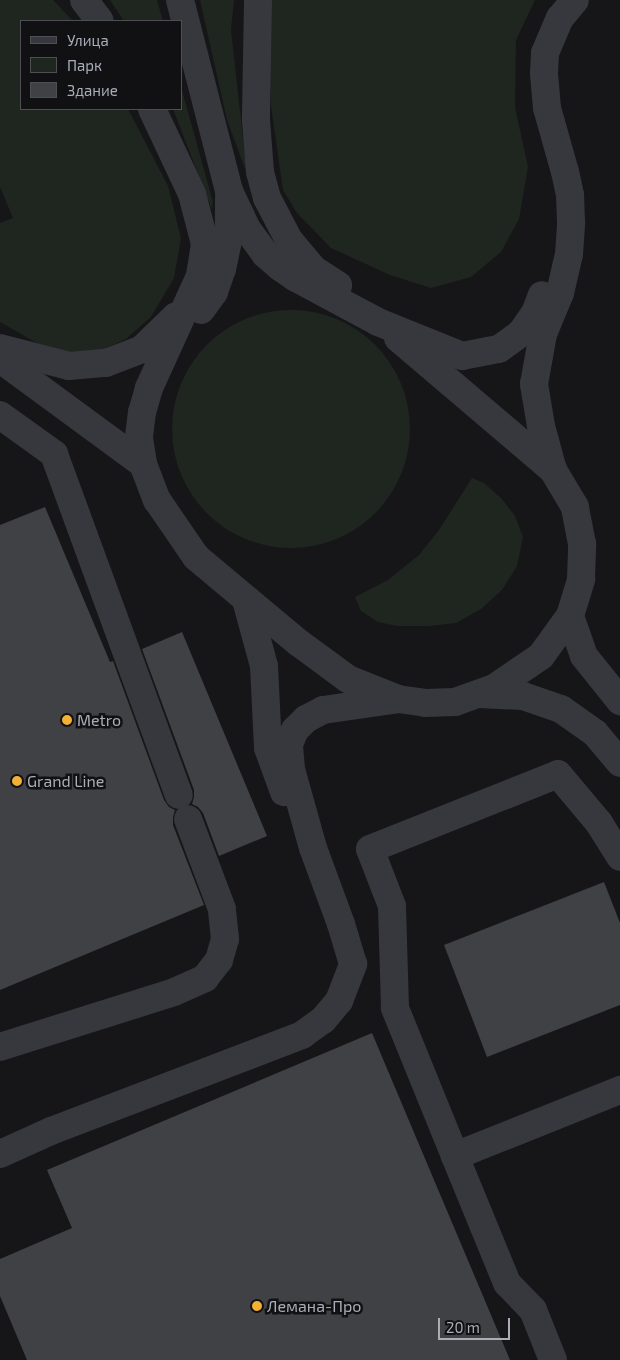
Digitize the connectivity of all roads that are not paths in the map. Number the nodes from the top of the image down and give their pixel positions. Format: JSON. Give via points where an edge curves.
{"nodes":[{"id":1,"x":84,"y":0,"type":"edge"},
{"id":2,"x":180,"y":0,"type":"edge"},
{"id":3,"x":258,"y":0,"type":"edge"},
{"id":4,"x":575,"y":0,"type":"edge"},
{"id":5,"x":99,"y":20,"type":"edge"},
{"id":6,"x":547,"y":108,"type":"junction"},
{"id":7,"x":152,"y":110,"type":"edge"},
{"id":8,"x":228,"y":192,"type":"junction"},
{"id":9,"x":189,"y":303,"type":"junction"},
{"id":10,"x":378,"y":322,"type":"junction"},
{"id":11,"x":0,"y":348,"type":"edge"},
{"id":12,"x":165,"y":353,"type":"junction"},
{"id":13,"x":0,"y":359,"type":"edge"},
{"id":14,"x":0,"y":416,"type":"edge"},
{"id":15,"x":142,"y":464,"type":"junction"},
{"id":16,"x":553,"y":470,"type":"junction"},
{"id":17,"x":246,"y":600,"type":"junction"},
{"id":18,"x":570,"y":616,"type":"junction"},
{"id":19,"x":478,"y":694,"type":"junction"},
{"id":20,"x":398,"y":700,"type":"junction"},
{"id":21,"x":620,"y":701,"type":"edge"},
{"id":22,"x":620,"y":763,"type":"edge"},
{"id":23,"x":313,"y":848,"type":"junction"},
{"id":24,"x":620,"y":857,"type":"edge"},
{"id":25,"x":0,"y":1046,"type":"edge"},
{"id":26,"x":620,"y":1090,"type":"edge"},
{"id":27,"x":0,"y":1154,"type":"edge"},
{"id":28,"x":455,"y":1156,"type":"junction"},
{"id":29,"x":553,"y":1360,"type":"edge"}],
"edges":[{"from":1,"to":5,"type":"street"},
{"from":2,"to":8,"type":"street"},
{"from":3,"to":10,"type":"street","via":[[256,120],[260,172],[267,198],[289,240],[313,269],[350,293]]},
{"from":4,"to":6,"type":"street","via":[[560,18],[545,53]]},
{"from":6,"to":10,"type":"street","via":[[540,122],[554,230],[552,256],[547,282],[535,313],[521,333],[499,349],[462,356]]},
{"from":6,"to":16,"type":"street","via":[[570,195],[571,222],[569,254],[560,293],[543,334],[534,384],[540,426]]},
{"from":7,"to":9,"type":"street","via":[[192,194],[205,244],[200,276]]},
{"from":8,"to":10,"type":"street","via":[[247,230],[265,254],[280,267]]},
{"from":8,"to":12,"type":"street","via":[[229,235],[222,269],[200,312]]},
{"from":9,"to":11,"type":"street","via":[[142,349],[106,363],[69,366]]},
{"from":9,"to":12,"type":"street"},
{"from":10,"to":16,"type":"street"},
{"from":12,"to":15,"type":"street","via":[[142,412],[139,438]]},
{"from":13,"to":15,"type":"street"},
{"from":14,"to":25,"type":"street","via":[[54,454],[222,909],[225,939],[219,960],[205,978],[174,992]]},
{"from":15,"to":17,"type":"street","via":[[157,500],[196,557]]},
{"from":16,"to":18,"type":"street","via":[[574,507],[582,544],[580,579]]},
{"from":17,"to":20,"type":"street","via":[[348,679]]},
{"from":17,"to":23,"type":"street","via":[[264,666],[268,748],[285,795]]},
{"from":18,"to":19,"type":"street","via":[[541,656],[501,684]]},
{"from":18,"to":21,"type":"street","via":[[584,656]]},
{"from":19,"to":20,"type":"street","via":[[455,702]]},
{"from":19,"to":22,"type":"street","via":[[523,696],[562,709],[595,733]]},
{"from":20,"to":23,"type":"street","via":[[322,710],[295,730],[289,744],[291,769]]},
{"from":23,"to":27,"type":"street","via":[[353,964],[339,1001],[323,1020],[302,1035],[51,1131]]},
{"from":24,"to":28,"type":"street","via":[[600,823],[558,774],[370,849],[392,906],[395,1008]]},
{"from":26,"to":28,"type":"street"},
{"from":28,"to":29,"type":"street","via":[[507,1283],[533,1310]]}]}
